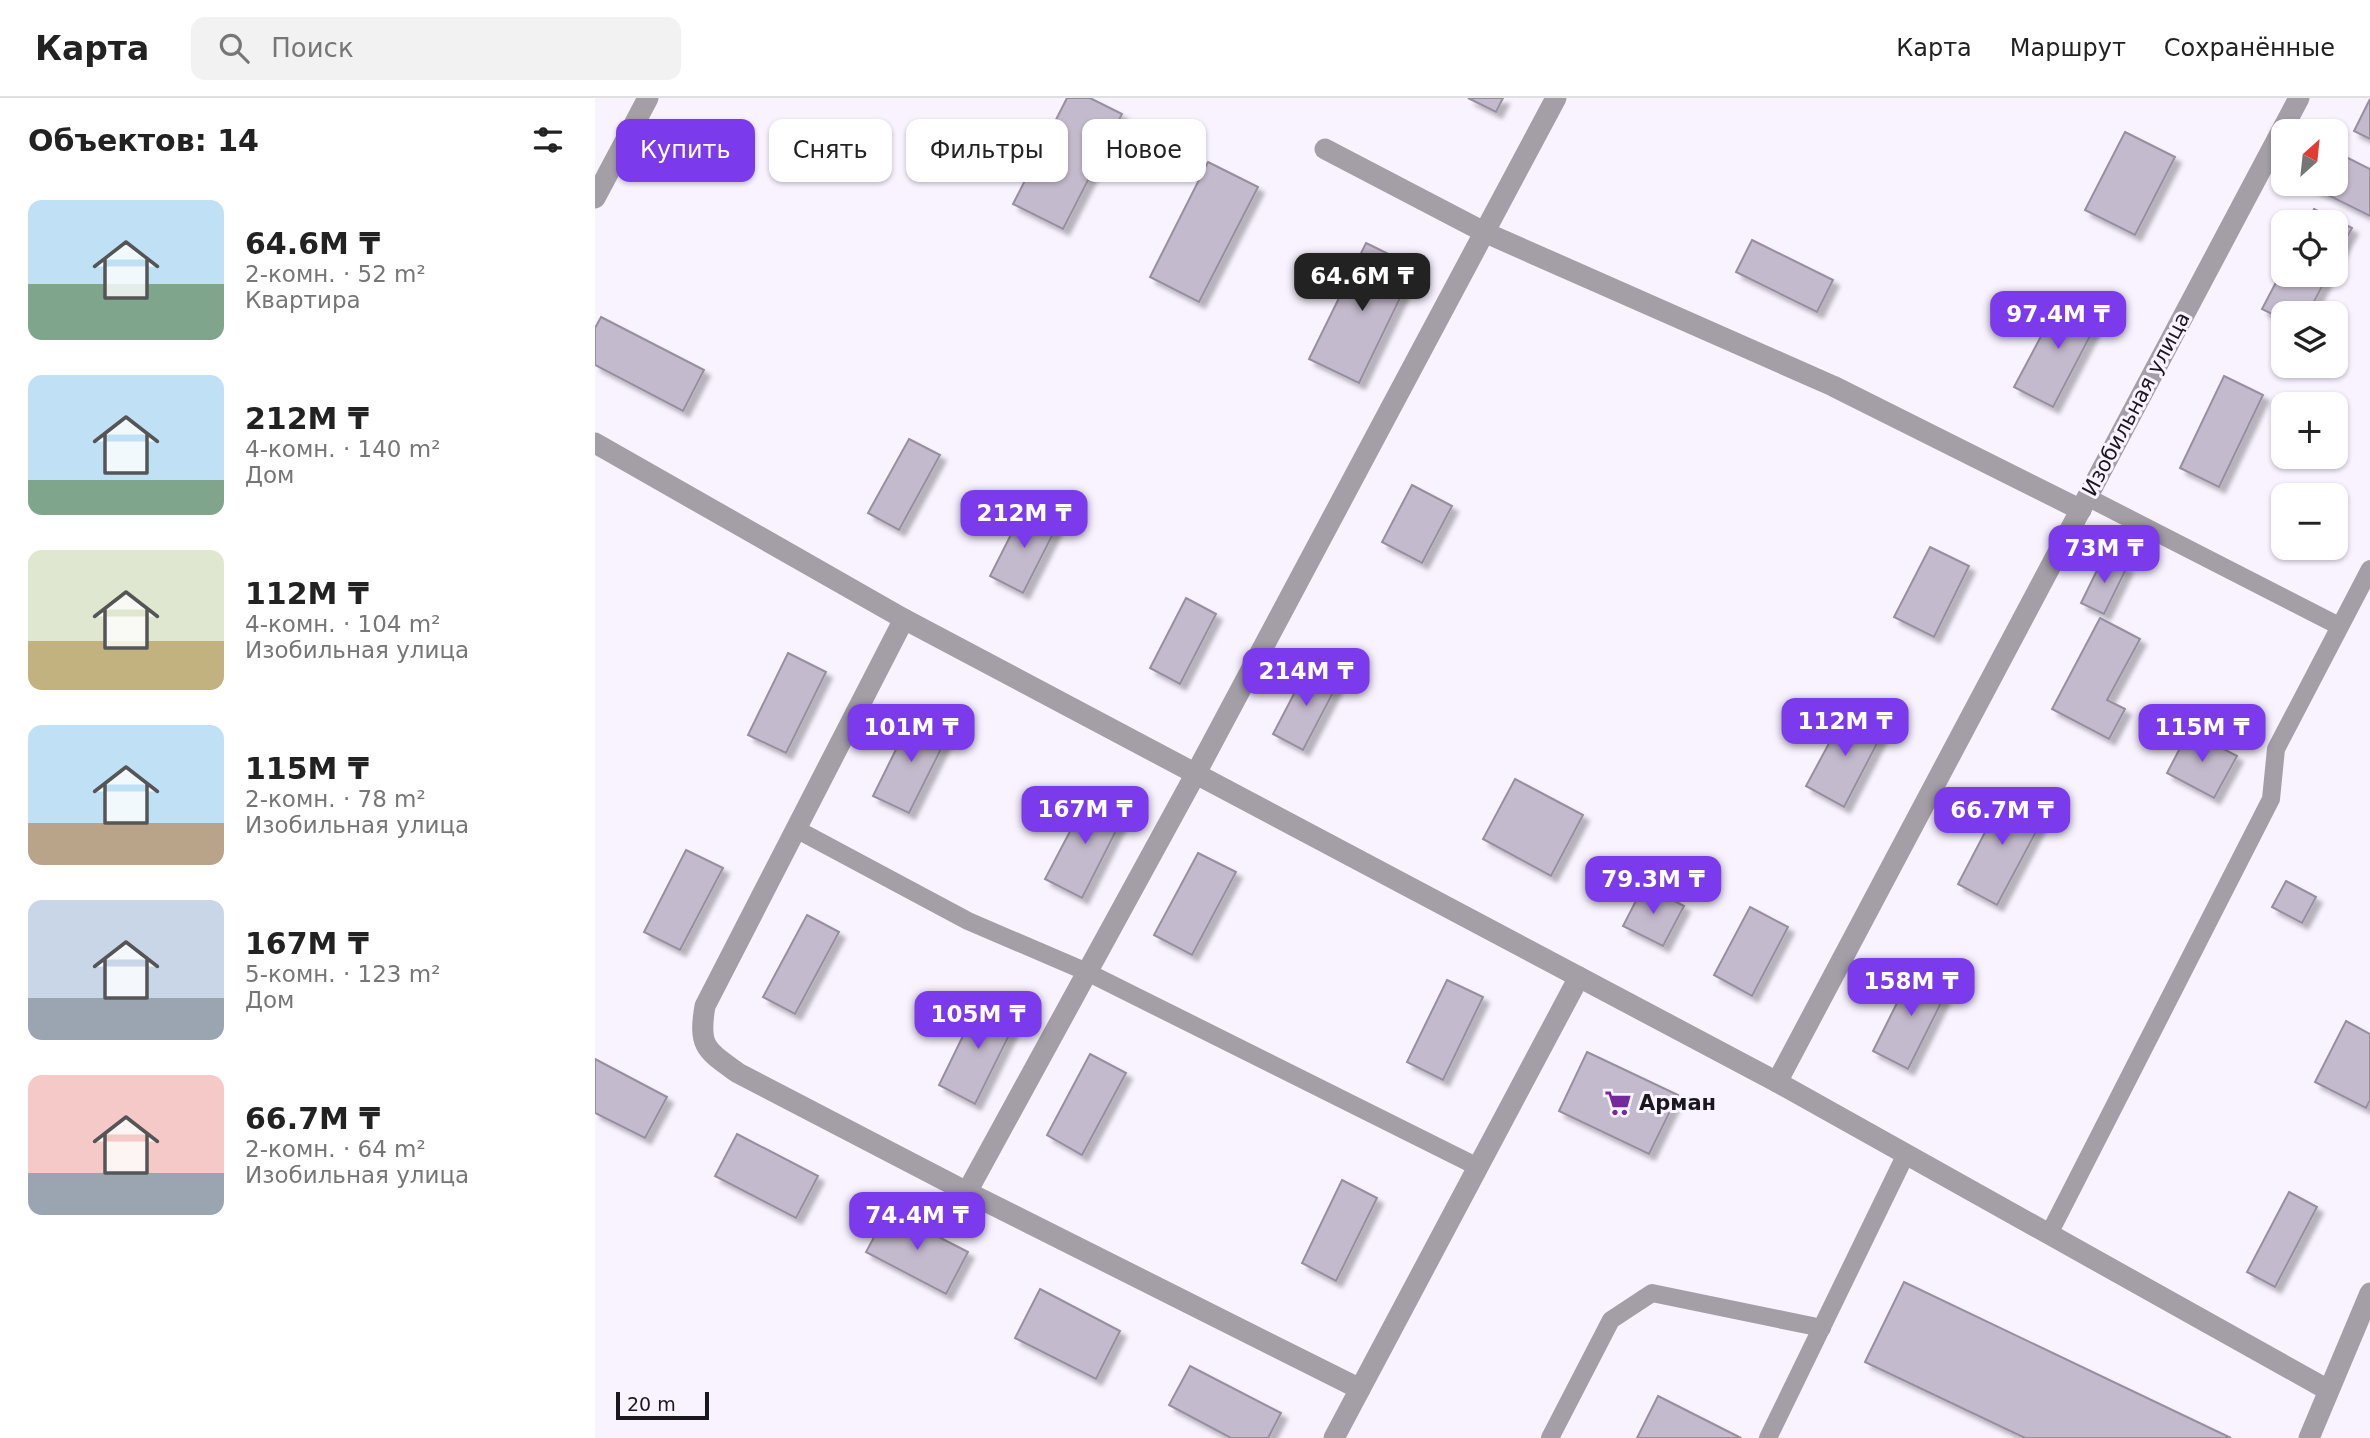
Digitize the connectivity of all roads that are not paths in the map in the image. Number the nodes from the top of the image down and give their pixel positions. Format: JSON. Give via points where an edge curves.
{"nodes":[{"id":1,"x":648,"y":98,"type":"edge"},
{"id":2,"x":1556,"y":98,"type":"edge"},
{"id":3,"x":2299,"y":98,"type":"edge"},
{"id":4,"x":1325,"y":149,"type":"dead end"},
{"id":5,"x":595,"y":198,"type":"edge"},
{"id":6,"x":1484,"y":232,"type":"junction"},
{"id":7,"x":595,"y":443,"type":"edge"},
{"id":8,"x":2084,"y":503,"type":"junction"},
{"id":9,"x":2370,"y":569,"type":"edge"},
{"id":10,"x":904,"y":619,"type":"junction"},
{"id":11,"x":2339,"y":626,"type":"junction"},
{"id":12,"x":1195,"y":775,"type":"junction"},
{"id":13,"x":796,"y":830,"type":"junction"},
{"id":14,"x":1087,"y":972,"type":"junction"},
{"id":15,"x":1579,"y":977,"type":"junction"},
{"id":16,"x":1777,"y":1082,"type":"junction"},
{"id":17,"x":1906,"y":1154,"type":"junction"},
{"id":18,"x":1478,"y":1167,"type":"junction"},
{"id":19,"x":967,"y":1192,"type":"junction"},
{"id":20,"x":2049,"y":1234,"type":"junction"},
{"id":21,"x":2370,"y":1293,"type":"edge"},
{"id":22,"x":1822,"y":1328,"type":"junction"},
{"id":23,"x":1360,"y":1389,"type":"junction"},
{"id":24,"x":2328,"y":1390,"type":"junction"},
{"id":25,"x":1334,"y":1438,"type":"edge"},
{"id":26,"x":1550,"y":1438,"type":"edge"},
{"id":27,"x":1768,"y":1438,"type":"edge"},
{"id":28,"x":2309,"y":1438,"type":"edge"}],
"edges":[{"from":1,"to":5,"type":"street"},
{"from":2,"to":6,"type":"street"},
{"from":3,"to":8,"type":"street","name":"Изобильная улица"},
{"from":4,"to":6,"type":"street"},
{"from":6,"to":8,"type":"street"},
{"from":6,"to":12,"type":"street"},
{"from":7,"to":10,"type":"street"},
{"from":8,"to":11,"type":"lane"},
{"from":8,"to":16,"type":"street","name":"Изобильная улица"},
{"from":9,"to":11,"type":"lane"},
{"from":10,"to":12,"type":"street"},
{"from":10,"to":13,"type":"street"},
{"from":11,"to":20,"type":"lane","via":[[2276,749],[2271,799]]},
{"from":12,"to":14,"type":"street"},
{"from":12,"to":15,"type":"street"},
{"from":13,"to":14,"type":"lane","via":[[968,921]]},
{"from":13,"to":19,"type":"street","via":[[705,1006],[701,1031],[709,1052],[738,1073]]},
{"from":14,"to":18,"type":"lane"},
{"from":14,"to":19,"type":"street"},
{"from":15,"to":16,"type":"street"},
{"from":15,"to":18,"type":"street"},
{"from":16,"to":17,"type":"street"},
{"from":17,"to":20,"type":"street"},
{"from":17,"to":22,"type":"lane"},
{"from":18,"to":23,"type":"street"},
{"from":19,"to":23,"type":"street"},
{"from":20,"to":24,"type":"street"},
{"from":21,"to":24,"type":"street"},
{"from":22,"to":26,"type":"lane","via":[[1651,1293],[1611,1320]]},
{"from":22,"to":27,"type":"lane"},
{"from":23,"to":25,"type":"street"},
{"from":24,"to":28,"type":"street"}]}
